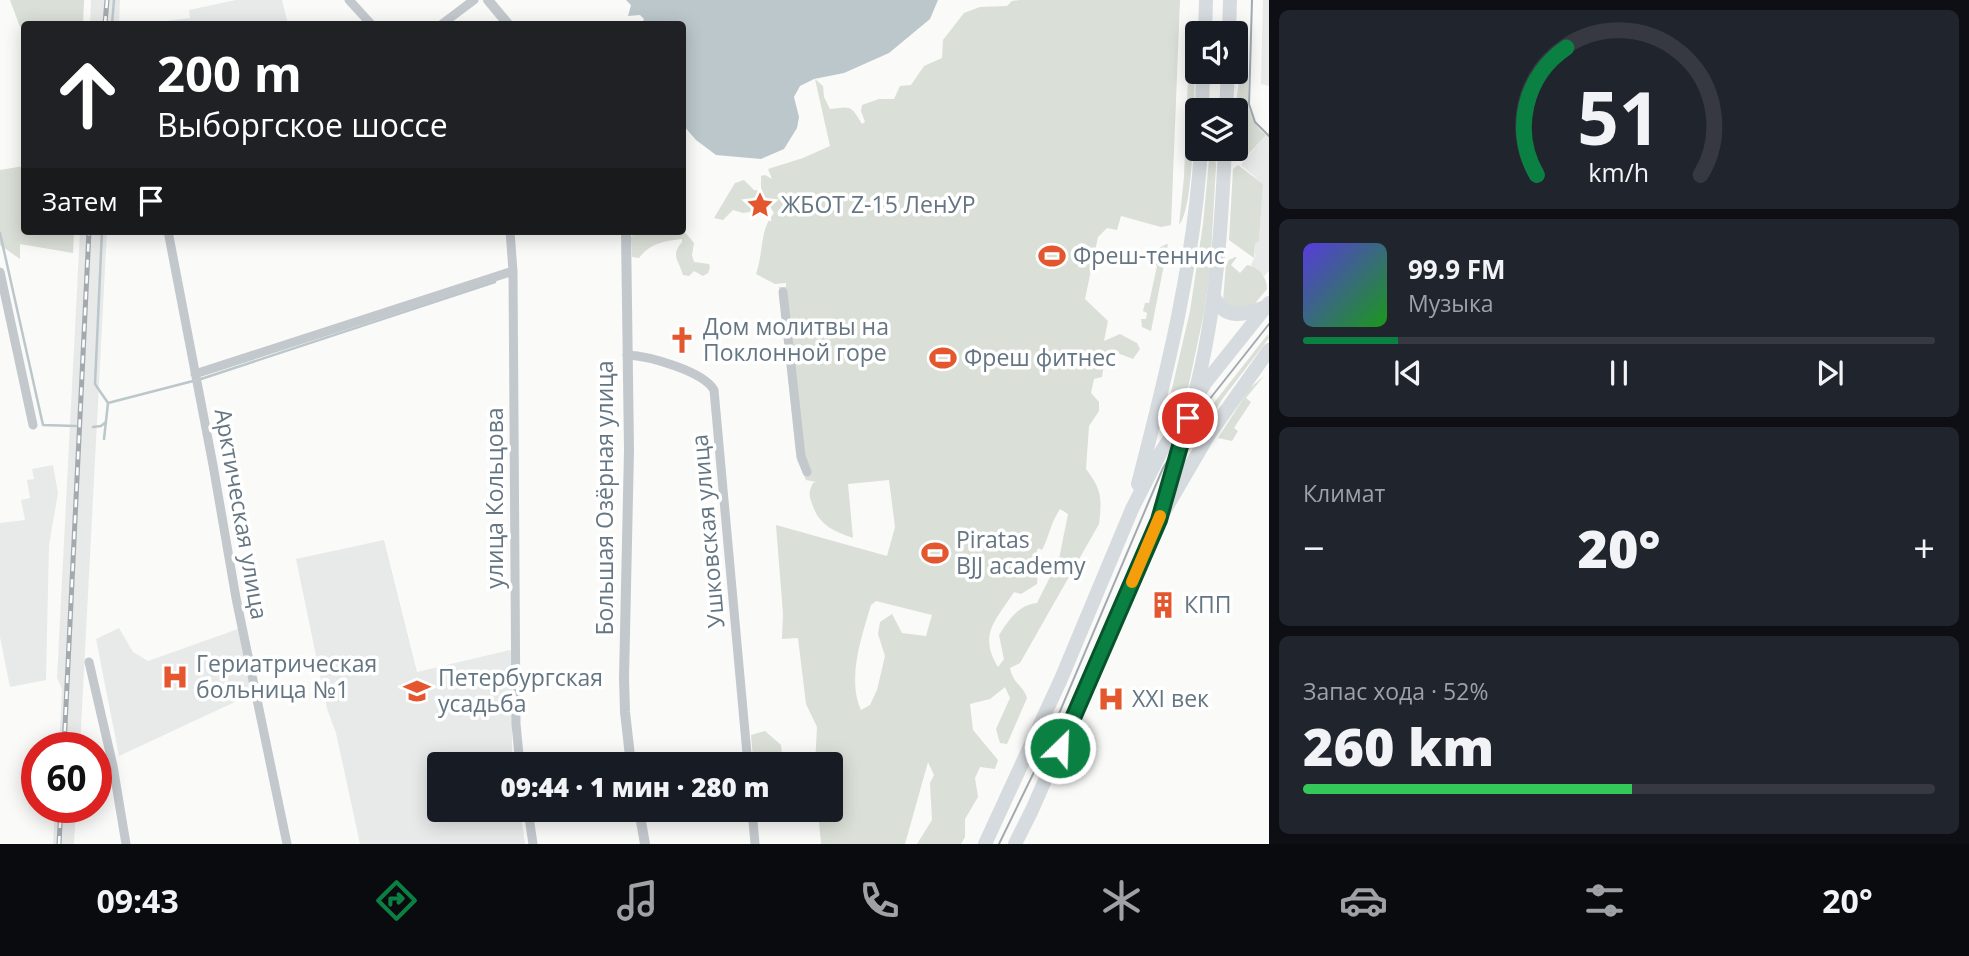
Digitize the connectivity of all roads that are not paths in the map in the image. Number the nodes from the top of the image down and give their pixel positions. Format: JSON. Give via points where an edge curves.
{"nodes":[{"id":1,"x":349,"y":0,"type":"edge"},
{"id":2,"x":474,"y":0,"type":"edge"},
{"id":3,"x":488,"y":0,"type":"edge"},
{"id":4,"x":1206,"y":0,"type":"edge"},
{"id":5,"x":1230,"y":0,"type":"edge"},
{"id":6,"x":368,"y":21,"type":"edge"},
{"id":7,"x":446,"y":21,"type":"edge"},
{"id":8,"x":506,"y":21,"type":"edge"},
{"id":9,"x":1205,"y":21,"type":"edge"},
{"id":10,"x":1229,"y":21,"type":"edge"},
{"id":11,"x":1199,"y":161,"type":"edge"},
{"id":12,"x":1224,"y":161,"type":"edge"},
{"id":13,"x":169,"y":235,"type":"edge"},
{"id":14,"x":510,"y":235,"type":"edge"},
{"id":15,"x":626,"y":235,"type":"edge"},
{"id":16,"x":513,"y":271,"type":"junction"},
{"id":17,"x":0,"y":272,"type":"edge"},
{"id":18,"x":783,"y":292,"type":"dead end"},
{"id":19,"x":1214,"y":297,"type":"junction"},
{"id":20,"x":1268,"y":308,"type":"edge"},
{"id":21,"x":627,"y":355,"type":"junction"},
{"id":22,"x":1266,"y":356,"type":"edge"},
{"id":23,"x":195,"y":374,"type":"junction"},
{"id":24,"x":1193,"y":403,"type":"junction"},
{"id":25,"x":33,"y":425,"type":"dead end"},
{"id":26,"x":807,"y":472,"type":"dead end"},
{"id":27,"x":1132,"y":509,"type":"junction"},
{"id":28,"x":1159,"y":520,"type":"junction"},
{"id":29,"x":89,"y":662,"type":"dead end"},
{"id":30,"x":519,"y":752,"type":"edge"},
{"id":31,"x":630,"y":752,"type":"edge"},
{"id":32,"x":747,"y":752,"type":"edge"},
{"id":33,"x":530,"y":822,"type":"edge"},
{"id":34,"x":641,"y":822,"type":"edge"},
{"id":35,"x":753,"y":822,"type":"edge"},
{"id":36,"x":126,"y":844,"type":"edge"},
{"id":37,"x":287,"y":844,"type":"edge"},
{"id":38,"x":533,"y":844,"type":"edge"},
{"id":39,"x":645,"y":844,"type":"edge"},
{"id":40,"x":755,"y":844,"type":"edge"},
{"id":41,"x":985,"y":844,"type":"edge"},
{"id":42,"x":1015,"y":844,"type":"edge"}],
"edges":[{"from":1,"to":6,"type":"street"},
{"from":2,"to":7,"type":"street"},
{"from":3,"to":8,"type":"street"},
{"from":4,"to":9,"type":"main road"},
{"from":5,"to":10,"type":"main road"},
{"from":11,"to":27,"type":"main road","via":[[1179,318]]},
{"from":12,"to":19,"type":"main road"},
{"from":13,"to":23,"type":"street","name":"Арктическая улица"},
{"from":14,"to":16,"type":"street","name":"улица Кольцова"},
{"from":15,"to":21,"type":"street","name":"Большая Озёрная улица"},
{"from":16,"to":23,"type":"street"},
{"from":16,"to":30,"type":"street","name":"улица Кольцова"},
{"from":17,"to":25,"type":"street"},
{"from":18,"to":26,"type":"street","via":[[801,456]]},
{"from":19,"to":20,"type":"main road","via":[[1234,315]]},
{"from":19,"to":24,"type":"main road"},
{"from":20,"to":24,"type":"main road"},
{"from":21,"to":31,"type":"street","name":"Большая Озёрная улица","via":[[624,689]]},
{"from":21,"to":32,"type":"street","name":"Ушковская улица","via":[[672,365],[709,381],[714,390]]},
{"from":22,"to":28,"type":"main road","via":[[1208,436]]},
{"from":23,"to":37,"type":"street","name":"Арктическая улица"},
{"from":24,"to":27,"type":"main road"},
{"from":24,"to":28,"type":"main road"},
{"from":27,"to":41,"type":"main road"},
{"from":28,"to":42,"type":"main road"},
{"from":29,"to":36,"type":"street"},
{"from":33,"to":38,"type":"street"},
{"from":34,"to":39,"type":"street"},
{"from":35,"to":40,"type":"street"}]}
